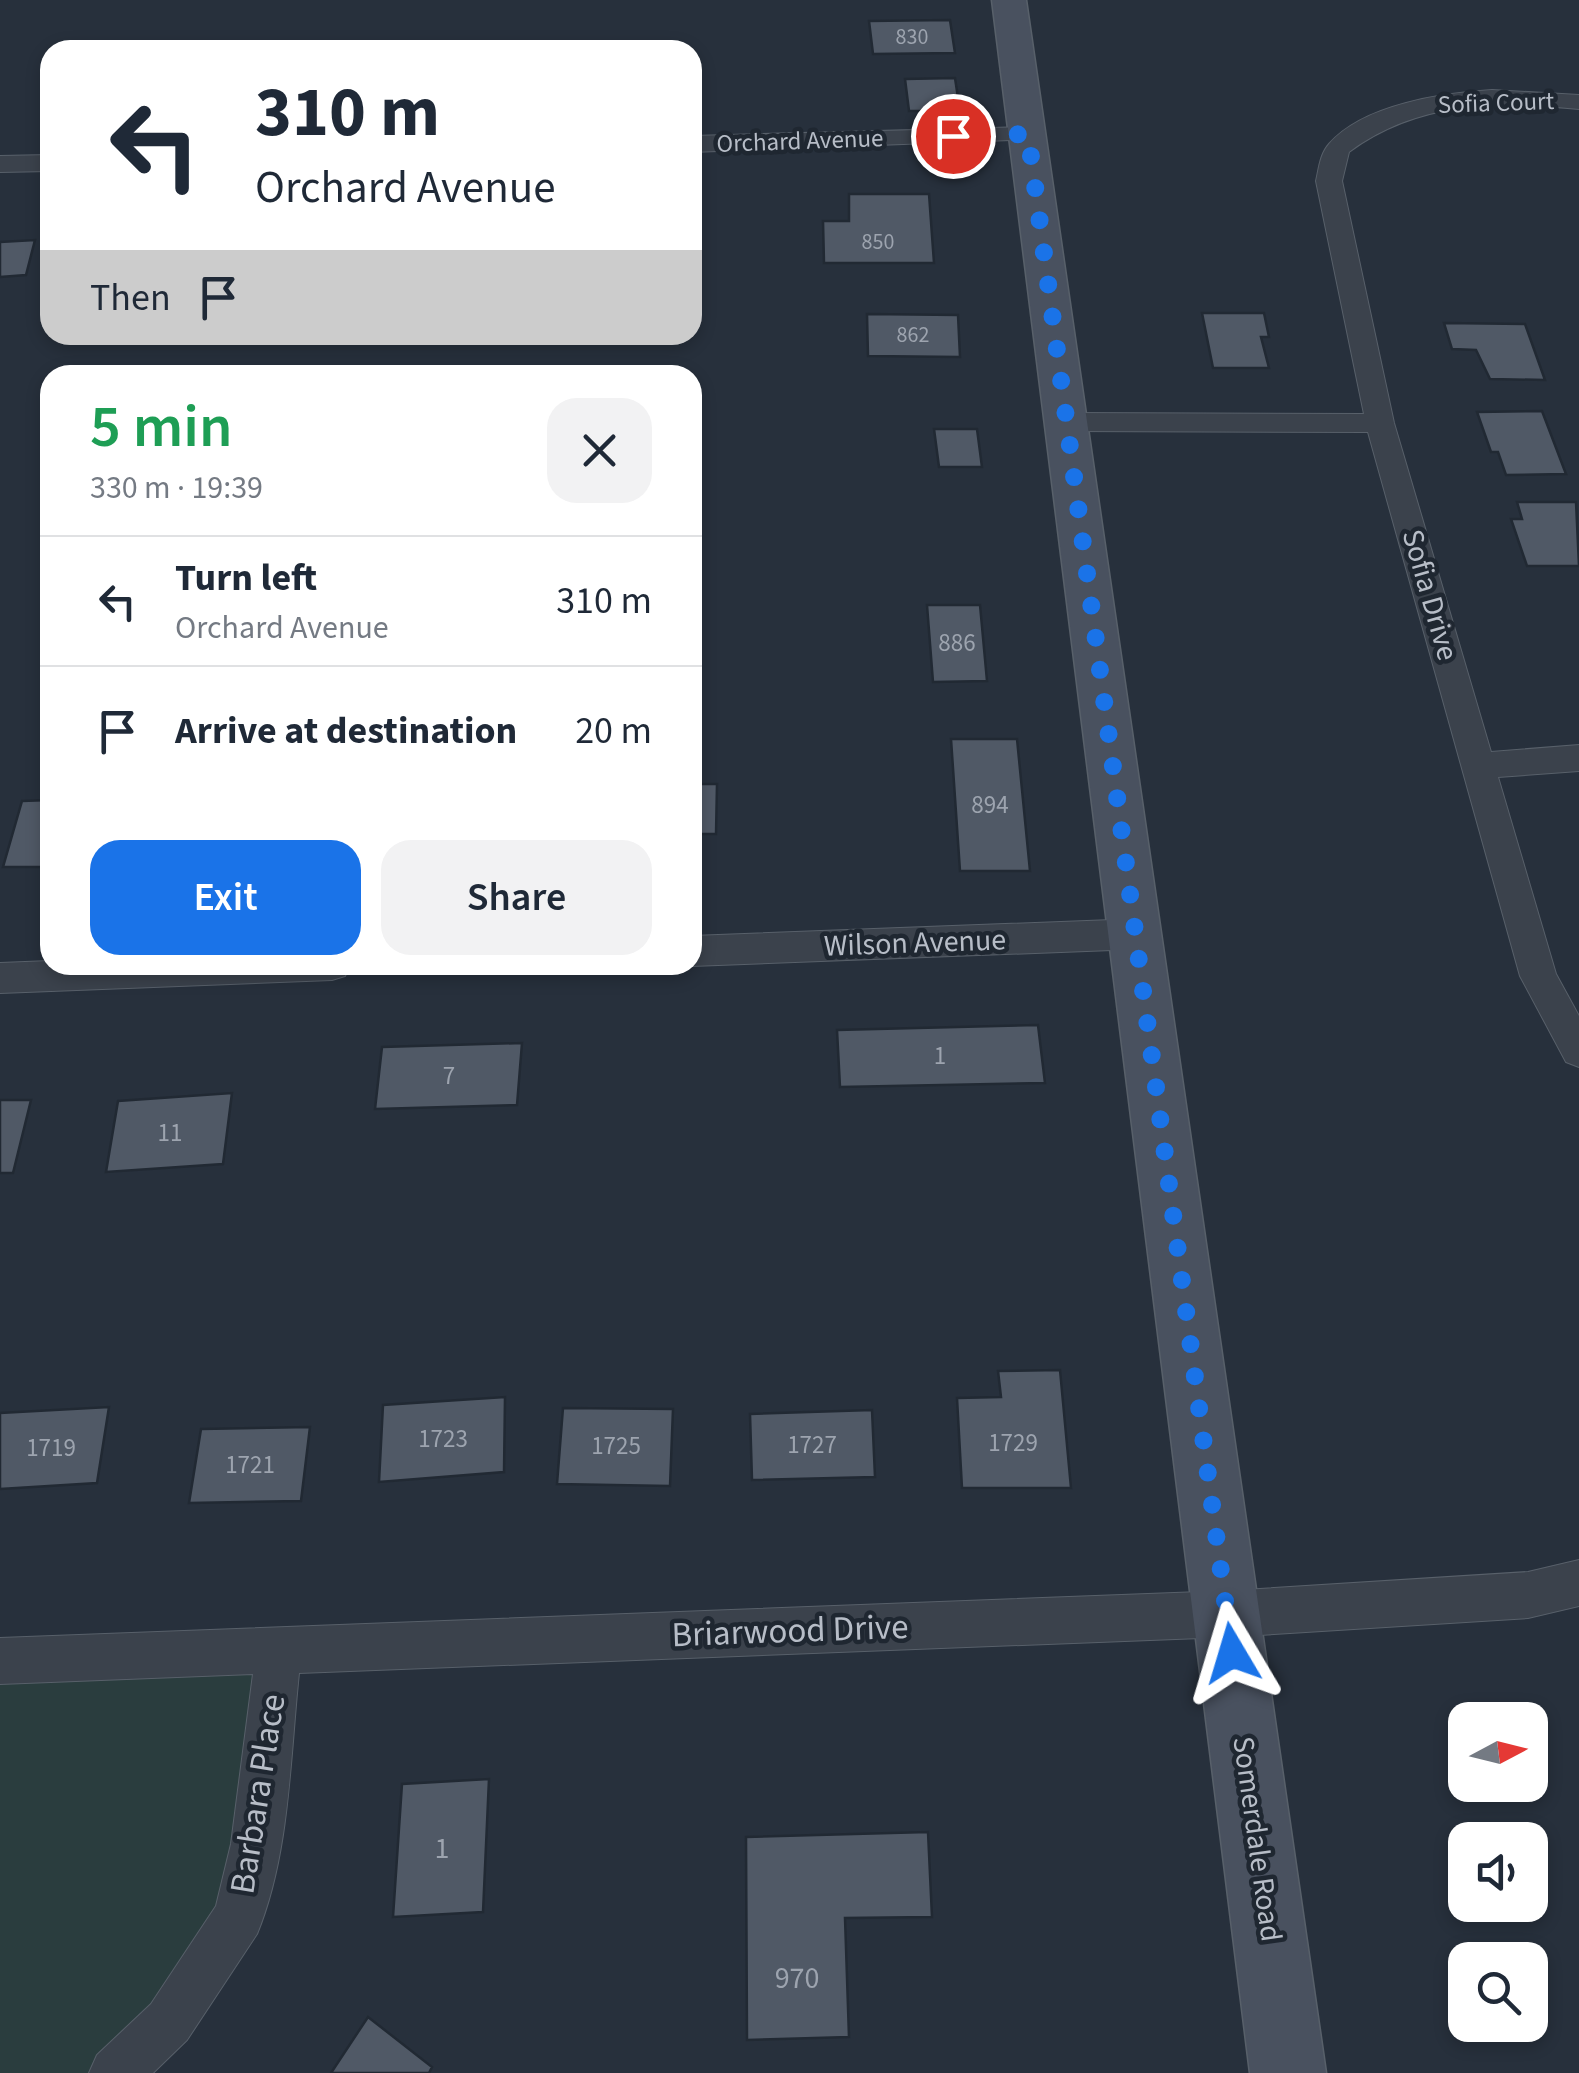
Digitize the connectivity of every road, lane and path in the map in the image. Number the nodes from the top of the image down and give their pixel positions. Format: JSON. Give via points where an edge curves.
{"nodes":[{"id":1,"x":1009,"y":0,"type":"edge"},
{"id":2,"x":1579,"y":102,"type":"edge"},
{"id":3,"x":1028,"y":134,"type":"junction"},
{"id":4,"x":702,"y":144,"type":"edge"},
{"id":5,"x":40,"y":162,"type":"edge"},
{"id":6,"x":0,"y":164,"type":"edge"},
{"id":7,"x":1341,"y":240,"type":"joint"},
{"id":8,"x":1068,"y":422,"type":"junction"},
{"id":9,"x":1380,"y":423,"type":"junction"},
{"id":10,"x":1579,"y":758,"type":"edge"},
{"id":11,"x":1480,"y":766,"type":"junction"},
{"id":12,"x":1138,"y":934,"type":"junction"},
{"id":13,"x":702,"y":951,"type":"edge"},
{"id":14,"x":77,"y":975,"type":"edge"},
{"id":15,"x":0,"y":978,"type":"edge"},
{"id":16,"x":1579,"y":1051,"type":"edge"},
{"id":17,"x":1579,"y":1583,"type":"edge"},
{"id":18,"x":1228,"y":1614,"type":"junction"},
{"id":19,"x":279,"y":1651,"type":"junction"},
{"id":20,"x":0,"y":1661,"type":"edge"},
{"id":21,"x":115,"y":2073,"type":"edge"},
{"id":22,"x":1288,"y":2073,"type":"edge"}],
"edges":[{"from":1,"to":3,"type":"main road","name":"Somerdale Road"},
{"from":2,"to":7,"type":"street","name":"Sofia Court","via":[[1466,99],[1415,107],[1371,125],[1338,149],[1329,181]]},
{"from":3,"to":4,"type":"street","name":"Orchard Avenue"},
{"from":3,"to":8,"type":"main road","name":"Somerdale Road"},
{"from":5,"to":6,"type":"street"},
{"from":7,"to":9,"type":"street","name":"Sofia Drive"},
{"from":8,"to":9,"type":"street"},
{"from":8,"to":12,"type":"main road","name":"Somerdale Road"},
{"from":9,"to":11,"type":"street","name":"Sofia Drive"},
{"from":10,"to":11,"type":"street"},
{"from":11,"to":16,"type":"street","name":"Sofia Drive","via":[[1538,976]]},
{"from":12,"to":13,"type":"street","name":"Wilson Avenue"},
{"from":12,"to":18,"type":"main road","name":"Somerdale Road"},
{"from":14,"to":15,"type":"street"},
{"from":17,"to":18,"type":"street","name":"Briarwood Drive","via":[[1528,1595]]},
{"from":18,"to":19,"type":"street","name":"Briarwood Drive"},
{"from":18,"to":22,"type":"main road","name":"Somerdale Road"},
{"from":19,"to":20,"type":"street","name":"Briarwood Drive"},
{"from":19,"to":21,"type":"street","name":"Barbara Place","via":[[239,1916],[169,2022]]}]}
